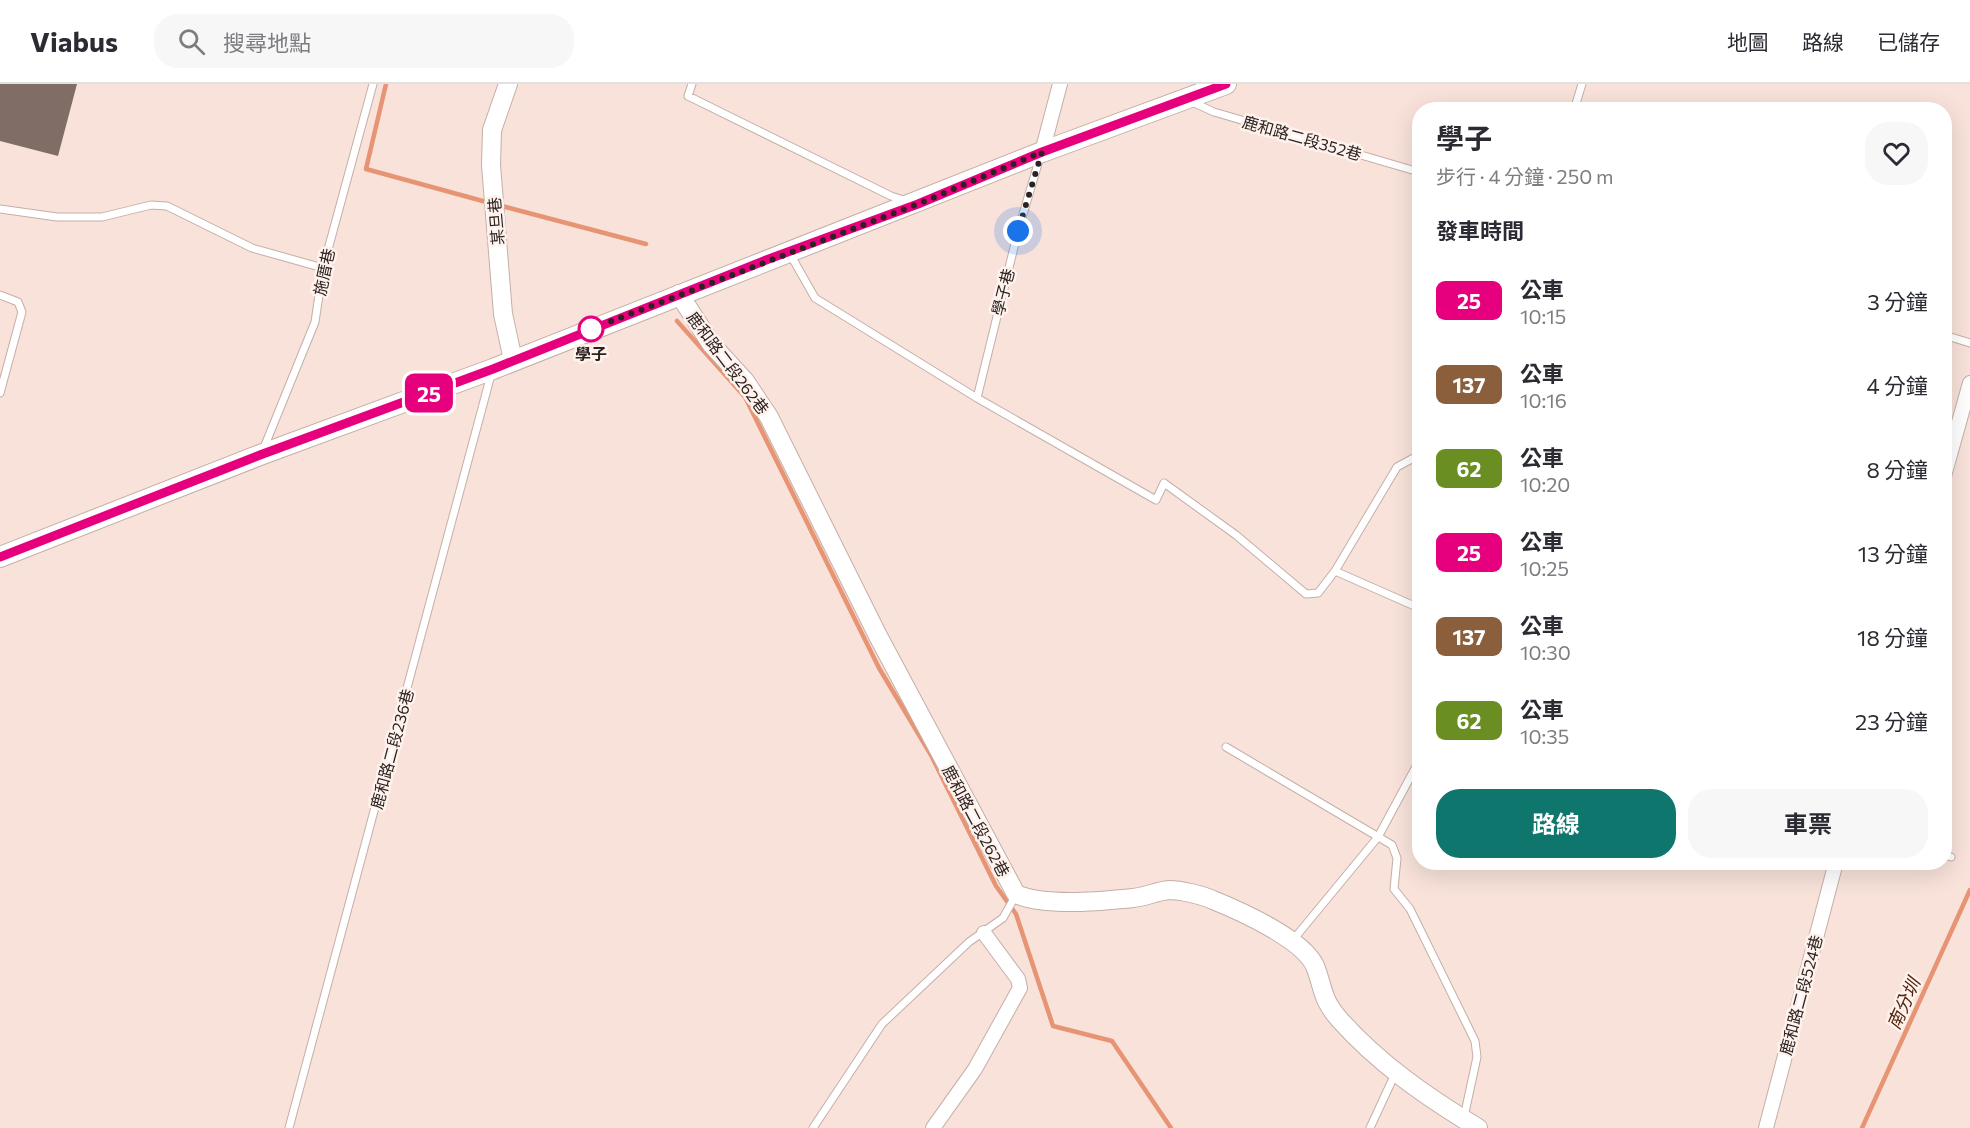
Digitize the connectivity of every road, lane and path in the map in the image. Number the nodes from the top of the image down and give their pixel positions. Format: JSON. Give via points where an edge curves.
{"nodes":[{"id":1,"x":373,"y":84,"type":"edge"},
{"id":2,"x":508,"y":84,"type":"edge"},
{"id":3,"x":692,"y":84,"type":"edge"},
{"id":4,"x":1060,"y":84,"type":"edge"},
{"id":5,"x":1226,"y":84,"type":"edge"},
{"id":6,"x":1581,"y":84,"type":"edge"},
{"id":7,"x":1187,"y":99,"type":"junction"},
{"id":8,"x":1576,"y":102,"type":"edge"},
{"id":9,"x":1042,"y":152,"type":"junction"},
{"id":10,"x":1412,"y":170,"type":"edge"},
{"id":11,"x":918,"y":204,"type":"junction"},
{"id":12,"x":0,"y":209,"type":"edge"},
{"id":13,"x":789,"y":252,"type":"junction"},
{"id":14,"x":323,"y":268,"type":"junction"},
{"id":15,"x":679,"y":294,"type":"junction"},
{"id":16,"x":0,"y":296,"type":"edge"},
{"id":17,"x":1952,"y":337,"type":"edge"},
{"id":18,"x":1970,"y":343,"type":"edge"},
{"id":19,"x":513,"y":360,"type":"junction"},
{"id":20,"x":493,"y":369,"type":"junction"},
{"id":21,"x":1970,"y":383,"type":"edge"},
{"id":22,"x":0,"y":393,"type":"edge"},
{"id":23,"x":977,"y":398,"type":"junction"},
{"id":24,"x":1952,"y":447,"type":"edge"},
{"id":25,"x":260,"y":455,"type":"junction"},
{"id":26,"x":1412,"y":459,"type":"edge"},
{"id":27,"x":0,"y":557,"type":"edge"},
{"id":28,"x":1335,"y":571,"type":"junction"},
{"id":29,"x":1412,"y":605,"type":"edge"},
{"id":30,"x":1226,"y":747,"type":"dead end"},
{"id":31,"x":1412,"y":774,"type":"edge"},
{"id":32,"x":1378,"y":837,"type":"junction"},
{"id":33,"x":1834,"y":870,"type":"edge"},
{"id":34,"x":1016,"y":894,"type":"junction"},
{"id":35,"x":984,"y":933,"type":"junction"},
{"id":36,"x":1292,"y":941,"type":"junction"},
{"id":37,"x":1395,"y":1074,"type":"junction"},
{"id":38,"x":1471,"y":1124,"type":"edge"},
{"id":39,"x":289,"y":1128,"type":"edge"},
{"id":40,"x":813,"y":1128,"type":"edge"},
{"id":41,"x":933,"y":1128,"type":"edge"},
{"id":42,"x":1370,"y":1128,"type":"edge"},
{"id":43,"x":1766,"y":1128,"type":"edge"}],
"edges":[{"from":1,"to":14,"type":"lane","name":"施厝巷"},
{"from":2,"to":19,"type":"street","name":"某旦巷","via":[[492,130],[492,165],[503,314]]},
{"from":3,"to":11,"type":"lane","via":[[688,96],[891,196]]},
{"from":4,"to":9,"type":"street"},
{"from":5,"to":7,"type":"main road"},
{"from":6,"to":8,"type":"lane"},
{"from":7,"to":9,"type":"main road"},
{"from":7,"to":10,"type":"lane","name":"鹿和路二段352巷","via":[[1214,112]]},
{"from":9,"to":11,"type":"main road"},
{"from":9,"to":23,"type":"lane","name":"學子巷","via":[[1018,231]]},
{"from":11,"to":13,"type":"main road"},
{"from":12,"to":14,"type":"lane","via":[[57,217],[102,217],[151,205],[168,206],[252,248]]},
{"from":13,"to":15,"type":"main road"},
{"from":13,"to":23,"type":"lane","via":[[815,298]]},
{"from":14,"to":25,"type":"lane","name":"施厝巷","via":[[315,322]]},
{"from":15,"to":19,"type":"main road"},
{"from":15,"to":34,"type":"street","name":"鹿和路二段262巷","via":[[712,345],[745,381],[769,417],[878,636]]},
{"from":16,"to":22,"type":"lane","via":[[18,302],[22,312]]},
{"from":17,"to":18,"type":"lane"},
{"from":19,"to":20,"type":"main road"},
{"from":20,"to":25,"type":"main road"},
{"from":20,"to":39,"type":"lane","name":"鹿和路二段236巷"},
{"from":21,"to":24,"type":"street"},
{"from":23,"to":28,"type":"lane","via":[[1156,500],[1164,483],[1236,535],[1306,594],[1318,593]]},
{"from":25,"to":27,"type":"main road"},
{"from":26,"to":28,"type":"lane","via":[[1397,467]]},
{"from":28,"to":29,"type":"lane"},
{"from":30,"to":32,"type":"lane"},
{"from":31,"to":32,"type":"lane"},
{"from":32,"to":36,"type":"lane"},
{"from":32,"to":38,"type":"lane","via":[[1392,844],[1397,858],[1394,889],[1410,909],[1475,1041]]},
{"from":33,"to":43,"type":"street","name":"鹿和路二段524巷"},
{"from":34,"to":35,"type":"lane","via":[[1003,918]]},
{"from":34,"to":36,"type":"street","name":"鹿和路二段262巷","via":[[1038,901],[1136,898],[1170,890],[1212,899]]},
{"from":35,"to":40,"type":"lane","via":[[969,942],[882,1024]]},
{"from":35,"to":41,"type":"street","via":[[1018,979],[1020,988],[975,1069]]},
{"from":36,"to":37,"type":"street","name":"鹿和路二段262巷","via":[[1315,965],[1325,1003]]},
{"from":37,"to":38,"type":"street","name":"鹿和路二段262巷"},
{"from":37,"to":42,"type":"lane"}]}
